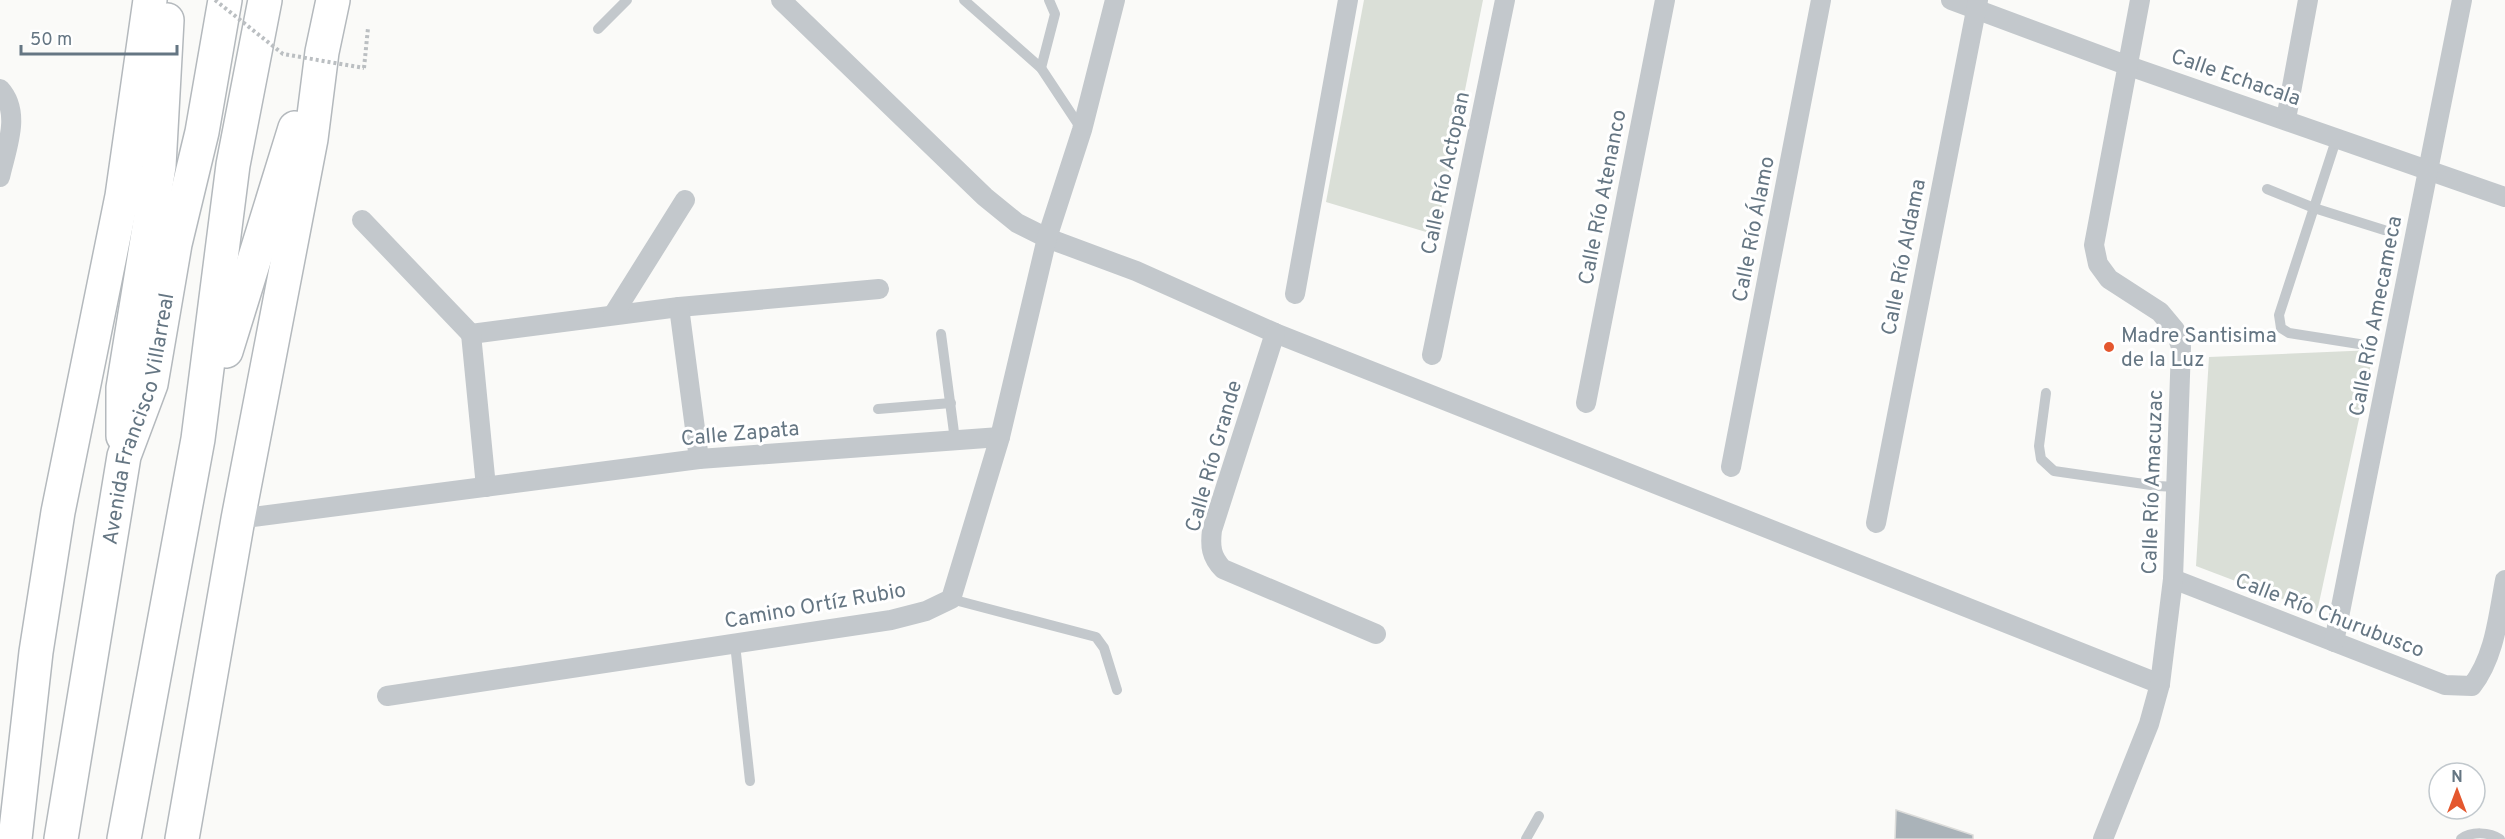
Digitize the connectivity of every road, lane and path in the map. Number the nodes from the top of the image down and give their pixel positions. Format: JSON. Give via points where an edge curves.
{"nodes":[{"id":1,"x":150,"y":0,"type":"edge"},
{"id":2,"x":168,"y":0,"type":"edge"},
{"id":3,"x":215,"y":0,"type":"edge"},
{"id":4,"x":225,"y":0,"type":"edge"},
{"id":5,"x":265,"y":0,"type":"edge"},
{"id":6,"x":333,"y":0,"type":"edge"},
{"id":7,"x":627,"y":0,"type":"edge"},
{"id":8,"x":781,"y":0,"type":"edge"},
{"id":9,"x":964,"y":0,"type":"edge"},
{"id":10,"x":1049,"y":0,"type":"edge"},
{"id":11,"x":1115,"y":0,"type":"edge"},
{"id":12,"x":1348,"y":0,"type":"edge"},
{"id":13,"x":1505,"y":0,"type":"edge"},
{"id":14,"x":1665,"y":0,"type":"edge"},
{"id":15,"x":1821,"y":0,"type":"edge"},
{"id":16,"x":1951,"y":0,"type":"edge"},
{"id":17,"x":2140,"y":0,"type":"edge"},
{"id":18,"x":2308,"y":0,"type":"edge"},
{"id":19,"x":2462,"y":0,"type":"edge"},
{"id":20,"x":1977,"y":4,"type":"edge"},
{"id":21,"x":368,"y":28,"type":"dead end"},
{"id":22,"x":598,"y":29,"type":"dead end"},
{"id":23,"x":322,"y":52,"type":"junction"},
{"id":24,"x":2126,"y":64,"type":"junction"},
{"id":25,"x":1041,"y":68,"type":"junction"},
{"id":26,"x":2,"y":91,"type":"edge"},
{"id":27,"x":2286,"y":119,"type":"junction"},
{"id":28,"x":1082,"y":130,"type":"junction"},
{"id":29,"x":2337,"y":137,"type":"junction"},
{"id":30,"x":2429,"y":171,"type":"junction"},
{"id":31,"x":0,"y":177,"type":"edge"},
{"id":32,"x":2267,"y":189,"type":"dead end"},
{"id":33,"x":2505,"y":197,"type":"edge"},
{"id":34,"x":686,"y":200,"type":"dead end"},
{"id":35,"x":2314,"y":208,"type":"junction"},
{"id":36,"x":362,"y":220,"type":"dead end"},
{"id":37,"x":2384,"y":230,"type":"dead end"},
{"id":38,"x":1047,"y":238,"type":"junction"},
{"id":39,"x":879,"y":289,"type":"dead end"},
{"id":40,"x":1295,"y":294,"type":"dead end"},
{"id":41,"x":679,"y":307,"type":"junction"},
{"id":42,"x":613,"y":315,"type":"junction"},
{"id":43,"x":1275,"y":333,"type":"junction"},
{"id":44,"x":471,"y":334,"type":"junction"},
{"id":45,"x":940,"y":334,"type":"dead end"},
{"id":46,"x":2359,"y":344,"type":"dead end"},
{"id":47,"x":1432,"y":355,"type":"dead end"},
{"id":48,"x":2046,"y":393,"type":"dead end"},
{"id":49,"x":951,"y":403,"type":"junction"},
{"id":50,"x":1586,"y":403,"type":"dead end"},
{"id":51,"x":878,"y":409,"type":"dead end"},
{"id":52,"x":1000,"y":437,"type":"junction"},
{"id":53,"x":198,"y":439,"type":"junction"},
{"id":54,"x":956,"y":440,"type":"junction"},
{"id":55,"x":124,"y":456,"type":"junction"},
{"id":56,"x":699,"y":459,"type":"junction"},
{"id":57,"x":1731,"y":467,"type":"dead end"},
{"id":58,"x":2176,"y":486,"type":"junction"},
{"id":59,"x":486,"y":487,"type":"junction"},
{"id":60,"x":1876,"y":523,"type":"dead end"},
{"id":61,"x":236,"y":534,"type":"junction"},
{"id":62,"x":2173,"y":579,"type":"junction"},
{"id":63,"x":2505,"y":580,"type":"edge"},
{"id":64,"x":951,"y":599,"type":"junction"},
{"id":65,"x":1376,"y":634,"type":"dead end"},
{"id":66,"x":2334,"y":642,"type":"junction"},
{"id":67,"x":735,"y":644,"type":"junction"},
{"id":68,"x":2160,"y":684,"type":"junction"},
{"id":69,"x":1118,"y":690,"type":"dead end"},
{"id":70,"x":387,"y":696,"type":"dead end"},
{"id":71,"x":750,"y":781,"type":"dead end"},
{"id":72,"x":1539,"y":816,"type":"dead end"},
{"id":73,"x":15,"y":839,"type":"edge"},
{"id":74,"x":61,"y":839,"type":"edge"},
{"id":75,"x":124,"y":839,"type":"edge"},
{"id":76,"x":182,"y":839,"type":"edge"},
{"id":77,"x":1526,"y":839,"type":"edge"},
{"id":78,"x":2103,"y":839,"type":"edge"},
{"id":79,"x":2461,"y":839,"type":"edge"},
{"id":80,"x":2500,"y":839,"type":"edge"}],
"edges":[{"from":1,"to":73,"type":"highway","via":[[122,196],[58,512],[23,754]]},
{"from":2,"to":55,"type":"highway","via":[[159,166],[123,388]]},
{"from":3,"to":21,"type":"path","bridge":true,"via":[[283,54],[364,68]]},
{"from":4,"to":55,"type":"highway","name":"Avenida Francisco Villarreal","via":[[151,384]]},
{"from":5,"to":53,"type":"highway","via":[[233,165]]},
{"from":6,"to":23,"type":"highway"},
{"from":7,"to":22,"type":"lane"},
{"from":8,"to":38,"type":"street","via":[[986,197],[1017,223]]},
{"from":9,"to":25,"type":"lane"},
{"from":10,"to":25,"type":"lane","via":[[1055,14]]},
{"from":11,"to":28,"type":"street"},
{"from":12,"to":40,"type":"street"},
{"from":13,"to":47,"type":"street","name":"Calle Río Actopan"},
{"from":14,"to":50,"type":"street","name":"Calle Río Atenanco"},
{"from":15,"to":57,"type":"street","name":"Calle Río Álamo"},
{"from":16,"to":20,"type":"street","name":"Calle Echacala"},
{"from":17,"to":24,"type":"street","name":"Calle Río Amacuzac"},
{"from":18,"to":27,"type":"street"},
{"from":19,"to":30,"type":"street","name":"Calle Río Amecameca"},
{"from":20,"to":24,"type":"street","name":"Calle Echacala"},
{"from":20,"to":60,"type":"street","name":"Calle Río Aldama"},
{"from":23,"to":53,"type":"highway"},
{"from":23,"to":61,"type":"highway","via":[[310,139]]},
{"from":24,"to":27,"type":"street","name":"Calle Echacala"},
{"from":24,"to":58,"type":"street","name":"Calle Río Amacuzac","via":[[2094,245],[2098,264],[2109,279],[2160,312],[2175,330],[2181,347]]},
{"from":25,"to":28,"type":"lane"},
{"from":26,"to":31,"type":"street","via":[[11,106],[12,120]]},
{"from":27,"to":29,"type":"street","name":"Calle Echacala"},
{"from":28,"to":38,"type":"street"},
{"from":29,"to":30,"type":"street","name":"Calle Echacala"},
{"from":29,"to":35,"type":"lane"},
{"from":30,"to":33,"type":"street","name":"Calle Echacala"},
{"from":30,"to":66,"type":"street","name":"Calle Río Amecameca"},
{"from":32,"to":35,"type":"lane"},
{"from":34,"to":42,"type":"street"},
{"from":35,"to":37,"type":"lane"},
{"from":35,"to":46,"type":"lane","via":[[2279,315],[2281,328],[2289,333]]},
{"from":36,"to":44,"type":"street"},
{"from":38,"to":43,"type":"street","via":[[1136,271]]},
{"from":38,"to":52,"type":"street"},
{"from":39,"to":41,"type":"street"},
{"from":41,"to":42,"type":"street"},
{"from":41,"to":56,"type":"street"},
{"from":42,"to":44,"type":"street"},
{"from":43,"to":65,"type":"street","name":"Calle Río Grande","via":[[1212,530],[1212,553],[1223,569]]},
{"from":43,"to":68,"type":"street"},
{"from":44,"to":59,"type":"street"},
{"from":45,"to":49,"type":"lane"},
{"from":48,"to":58,"type":"lane","via":[[2039,446],[2041,459],[2054,471]]},
{"from":49,"to":51,"type":"lane"},
{"from":49,"to":54,"type":"lane"},
{"from":52,"to":54,"type":"street","name":"Calle Zapata"},
{"from":52,"to":64,"type":"street"},
{"from":53,"to":75,"type":"highway"},
{"from":54,"to":56,"type":"street","name":"Calle Zapata"},
{"from":55,"to":74,"type":"highway","name":"Avenida Francisco Villarreal"},
{"from":56,"to":59,"type":"street","name":"Calle Zapata"},
{"from":58,"to":62,"type":"street","name":"Calle Río Amacuzac"},
{"from":59,"to":61,"type":"street","name":"Calle Zapata"},
{"from":61,"to":76,"type":"highway"},
{"from":62,"to":66,"type":"street","name":"Calle Río Churubusco"},
{"from":62,"to":68,"type":"street","name":"Calle Río Amacuzac"},
{"from":63,"to":66,"type":"street","name":"Calle Río Churubusco","via":[[2491,651],[2484,671],[2472,686],[2445,685]]},
{"from":64,"to":67,"type":"street","name":"Camino Ortíz Rubio","via":[[926,611],[891,620]]},
{"from":64,"to":69,"type":"lane","via":[[1096,637],[1104,648]]},
{"from":67,"to":70,"type":"street","name":"Camino Ortíz Rubio"},
{"from":67,"to":71,"type":"lane"},
{"from":68,"to":78,"type":"street","name":"Calle Río Amacuzac","via":[[2149,724]]},
{"from":72,"to":77,"type":"lane"},
{"from":79,"to":80,"type":"lane","via":[[2480,833]]}]}
